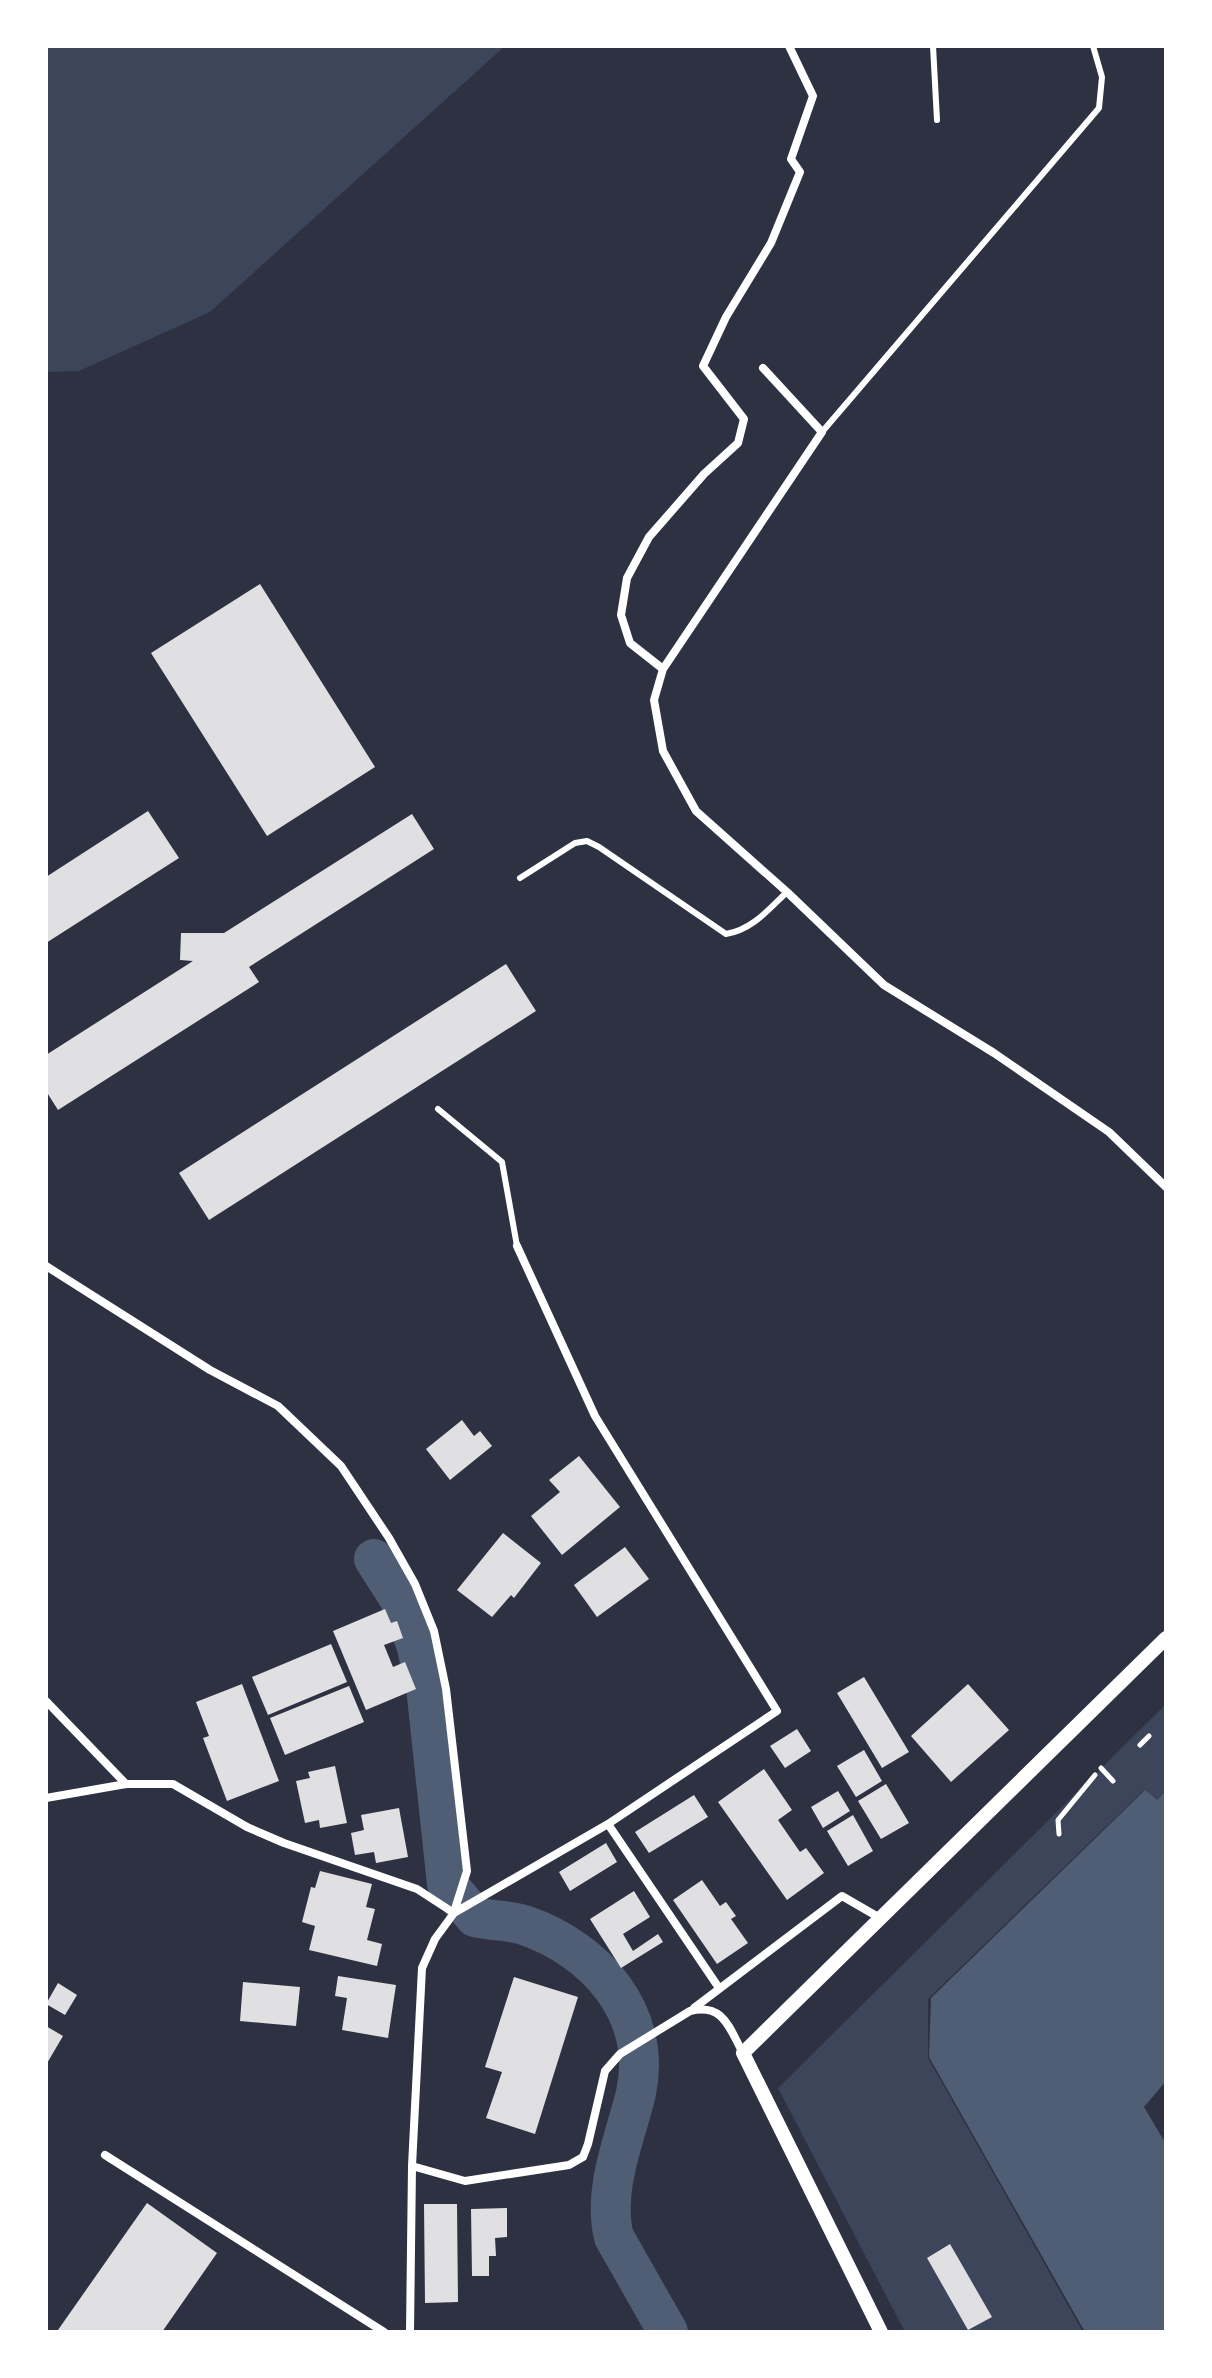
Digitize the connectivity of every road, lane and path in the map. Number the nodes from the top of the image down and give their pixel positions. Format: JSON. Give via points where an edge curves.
{"nodes":[{"id":1,"x":789,"y":46,"type":"edge"},
{"id":2,"x":933,"y":46,"type":"edge"},
{"id":3,"x":1093,"y":46,"type":"edge"},
{"id":4,"x":937,"y":120,"type":"dead end"},
{"id":5,"x":763,"y":368,"type":"dead end"},
{"id":6,"x":822,"y":432,"type":"junction"},
{"id":7,"x":663,"y":669,"type":"junction"},
{"id":8,"x":520,"y":878,"type":"dead end"},
{"id":9,"x":787,"y":892,"type":"junction"},
{"id":10,"x":438,"y":1109,"type":"dead end"},
{"id":11,"x":1166,"y":1187,"type":"edge"},
{"id":12,"x":517,"y":1246,"type":"joint"},
{"id":13,"x":46,"y":1266,"type":"edge"},
{"id":14,"x":1166,"y":1638,"type":"edge"},
{"id":15,"x":46,"y":1701,"type":"edge"},
{"id":16,"x":1149,"y":1736,"type":"dead end"},
{"id":17,"x":1140,"y":1745,"type":"dead end"},
{"id":18,"x":1101,"y":1768,"type":"dead end"},
{"id":19,"x":1095,"y":1775,"type":"dead end"},
{"id":20,"x":1113,"y":1781,"type":"dead end"},
{"id":21,"x":126,"y":1784,"type":"junction"},
{"id":22,"x":46,"y":1798,"type":"edge"},
{"id":23,"x":608,"y":1824,"type":"junction"},
{"id":24,"x":1059,"y":1834,"type":"dead end"},
{"id":25,"x":454,"y":1913,"type":"junction"},
{"id":26,"x":880,"y":1918,"type":"junction"},
{"id":27,"x":719,"y":1988,"type":"junction"},
{"id":28,"x":690,"y":2011,"type":"junction"},
{"id":29,"x":743,"y":2053,"type":"junction"},
{"id":30,"x":105,"y":2155,"type":"dead end"},
{"id":31,"x":412,"y":2166,"type":"junction"},
{"id":32,"x":384,"y":2332,"type":"edge"},
{"id":33,"x":410,"y":2332,"type":"edge"},
{"id":34,"x":881,"y":2332,"type":"edge"}],
"edges":[{"from":1,"to":7,"type":"street","via":[[813,96],[791,159],[800,172],[771,243],[703,366],[744,419],[738,443],[649,537],[627,578],[621,615],[630,643]]},
{"from":2,"to":4,"type":"lane"},
{"from":3,"to":6,"type":"lane","via":[[1102,77],[1099,108]]},
{"from":5,"to":6,"type":"street"},
{"from":6,"to":7,"type":"street"},
{"from":7,"to":9,"type":"street","via":[[654,700],[663,751],[689,799]]},
{"from":8,"to":9,"type":"lane","via":[[575,843],[587,841],[726,934],[740,932]]},
{"from":9,"to":11,"type":"street","via":[[884,985],[1109,1132]]},
{"from":10,"to":12,"type":"lane","via":[[502,1162]]},
{"from":12,"to":23,"type":"street","via":[[595,1416],[777,1711]]},
{"from":13,"to":25,"type":"street","via":[[210,1370],[278,1406],[341,1466],[389,1538],[434,1631],[446,1689],[467,1871]]},
{"from":14,"to":26,"type":"street"},
{"from":15,"to":21,"type":"street"},
{"from":16,"to":17,"type":"path"},
{"from":18,"to":20,"type":"path"},
{"from":19,"to":24,"type":"path","via":[[1058,1820]]},
{"from":21,"to":22,"type":"street"},
{"from":21,"to":25,"type":"street","via":[[173,1784],[247,1827],[417,1889]]},
{"from":23,"to":25,"type":"street"},
{"from":23,"to":27,"type":"street"},
{"from":25,"to":31,"type":"street","via":[[422,1968]]},
{"from":26,"to":27,"type":"street","via":[[842,1896]]},
{"from":26,"to":29,"type":"street"},
{"from":27,"to":28,"type":"street"},
{"from":28,"to":29,"type":"street","via":[[711,2009],[721,2015]]},
{"from":28,"to":31,"type":"street","via":[[612,2062],[601,2084],[583,2157],[569,2165],[465,2181]]},
{"from":29,"to":34,"type":"street"},
{"from":30,"to":32,"type":"street"},
{"from":31,"to":33,"type":"street"}]}
